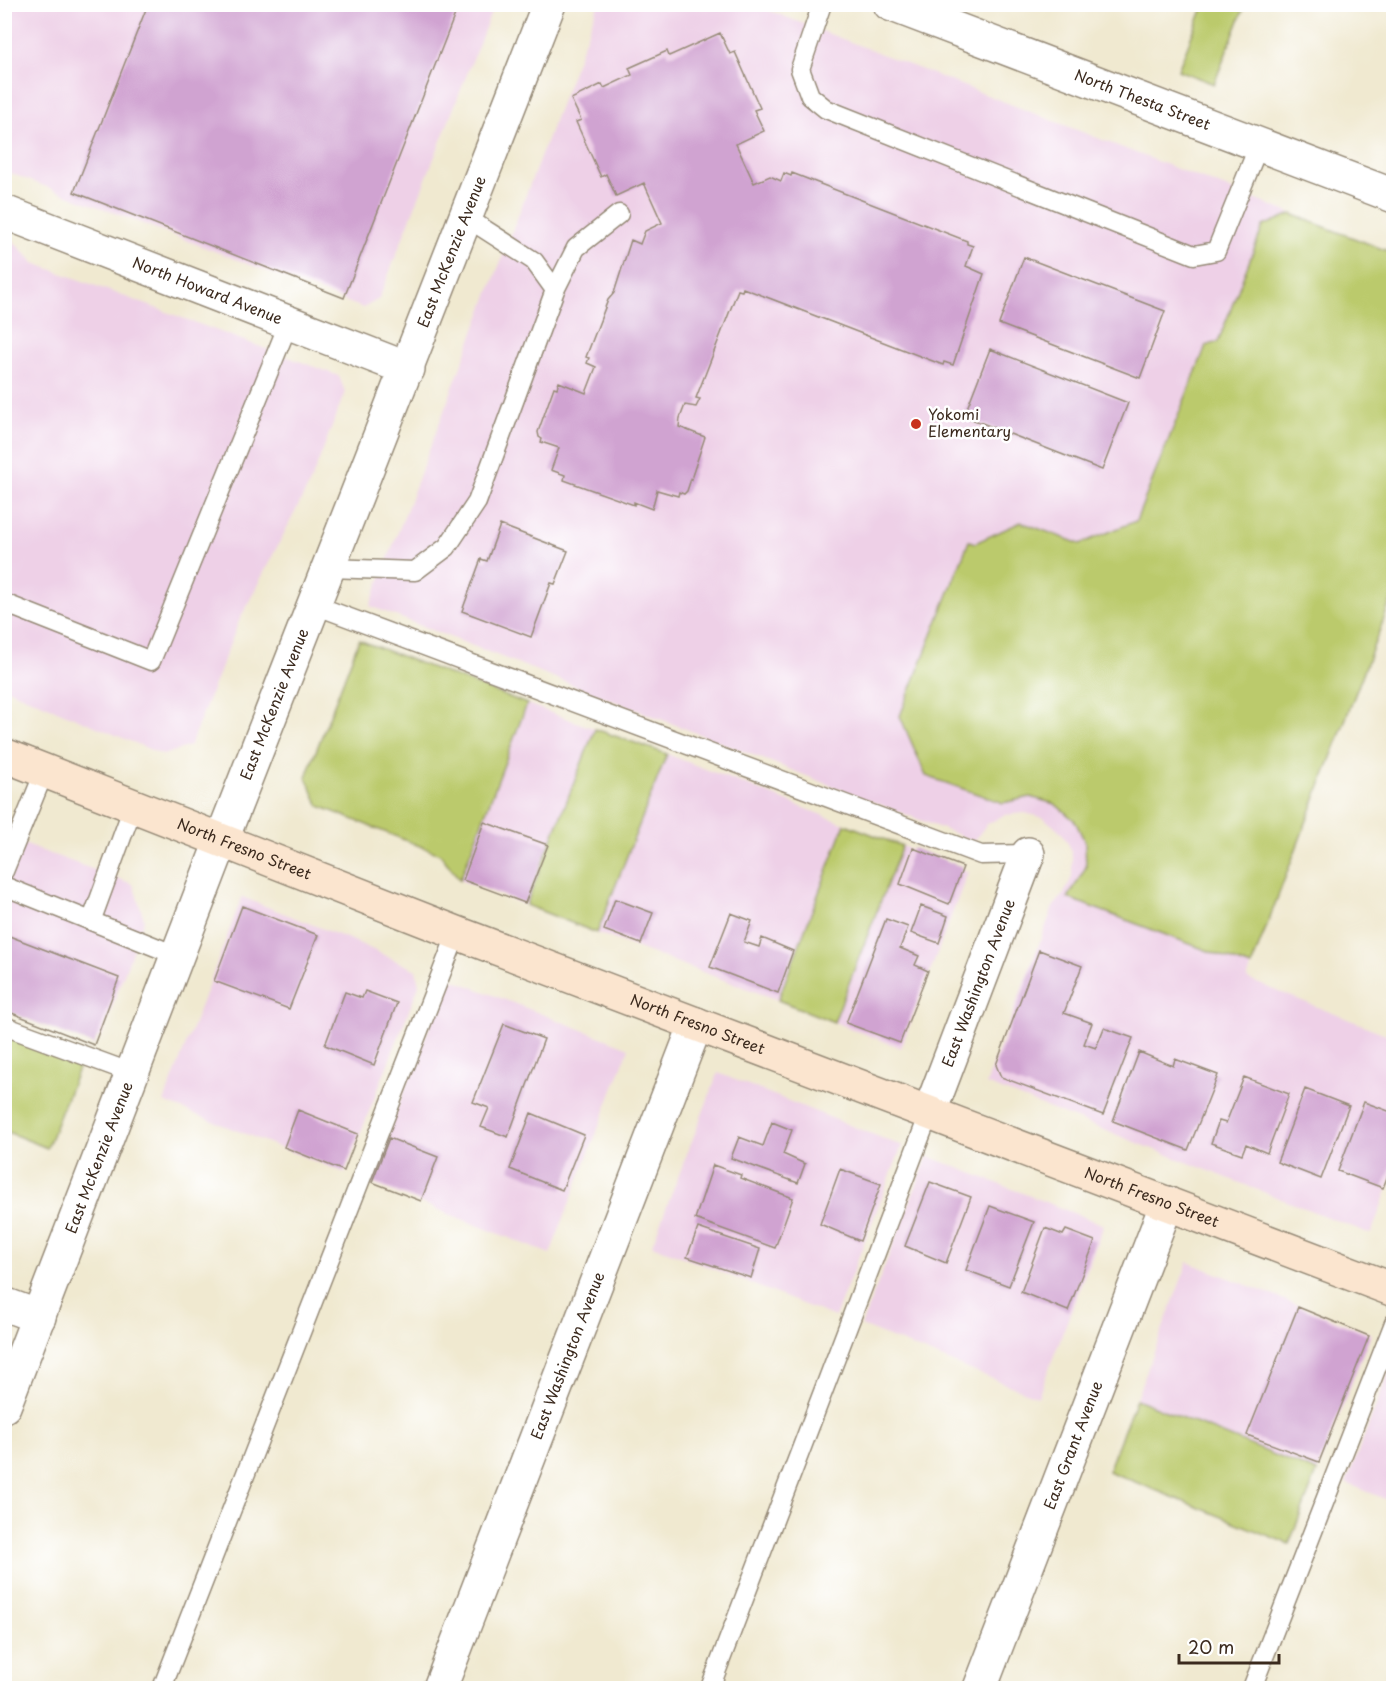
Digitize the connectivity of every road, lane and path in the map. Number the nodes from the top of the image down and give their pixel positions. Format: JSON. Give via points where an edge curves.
{"nodes":[{"id":1,"x":549,"y":4,"type":"edge"},
{"id":2,"x":822,"y":4,"type":"edge"},
{"id":3,"x":890,"y":4,"type":"edge"},
{"id":4,"x":1259,"y":145,"type":"junction"},
{"id":5,"x":1394,"y":196,"type":"edge"},
{"id":6,"x":4,"y":212,"type":"edge"},
{"id":7,"x":619,"y":214,"type":"dead end"},
{"id":8,"x":467,"y":218,"type":"junction"},
{"id":9,"x":555,"y":290,"type":"junction"},
{"id":10,"x":289,"y":322,"type":"junction"},
{"id":11,"x":408,"y":369,"type":"junction"},
{"id":12,"x":329,"y":568,"type":"junction"},
{"id":13,"x":4,"y":603,"type":"edge"},
{"id":14,"x":315,"y":605,"type":"junction"},
{"id":15,"x":4,"y":755,"type":"edge"},
{"id":16,"x":45,"y":770,"type":"junction"},
{"id":17,"x":134,"y":804,"type":"junction"},
{"id":18,"x":222,"y":839,"type":"junction"},
{"id":19,"x":1028,"y":854,"type":"joint"},
{"id":20,"x":4,"y":871,"type":"edge"},
{"id":21,"x":4,"y":886,"type":"edge"},
{"id":22,"x":93,"y":919,"type":"junction"},
{"id":23,"x":457,"y":933,"type":"junction"},
{"id":24,"x":178,"y":956,"type":"junction"},
{"id":25,"x":696,"y":1024,"type":"junction"},
{"id":26,"x":4,"y":1026,"type":"edge"},
{"id":27,"x":132,"y":1073,"type":"junction"},
{"id":28,"x":929,"y":1114,"type":"junction"},
{"id":29,"x":1167,"y":1203,"type":"junction"},
{"id":30,"x":1394,"y":1290,"type":"edge"},
{"id":31,"x":4,"y":1304,"type":"edge"},
{"id":32,"x":39,"y":1317,"type":"junction"},
{"id":33,"x":1394,"y":1323,"type":"edge"},
{"id":34,"x":4,"y":1406,"type":"edge"},
{"id":35,"x":162,"y":1689,"type":"edge"},
{"id":36,"x":440,"y":1689,"type":"edge"},
{"id":37,"x":711,"y":1689,"type":"edge"},
{"id":38,"x":980,"y":1689,"type":"edge"},
{"id":39,"x":1252,"y":1689,"type":"edge"}],
"edges":[{"from":1,"to":8,"type":"street","name":"East McKenzie Avenue"},
{"from":2,"to":4,"type":"lane","via":[[800,69],[810,96],[826,109],[1194,255],[1216,251]]},
{"from":3,"to":4,"type":"street","name":"North Thesta Street"},
{"from":4,"to":5,"type":"street","name":"North Thesta Street"},
{"from":6,"to":10,"type":"street","name":"North Howard Avenue"},
{"from":7,"to":9,"type":"lane","via":[[576,248]]},
{"from":8,"to":9,"type":"lane","via":[[534,261]]},
{"from":8,"to":11,"type":"street","name":"East McKenzie Avenue"},
{"from":9,"to":12,"type":"lane","via":[[477,502],[447,547],[414,571]]},
{"from":10,"to":11,"type":"street","name":"North Howard Avenue"},
{"from":10,"to":13,"type":"lane","via":[[152,661]]},
{"from":11,"to":12,"type":"street","name":"East McKenzie Avenue"},
{"from":12,"to":14,"type":"street","name":"East McKenzie Avenue"},
{"from":14,"to":18,"type":"street","name":"East McKenzie Avenue"},
{"from":14,"to":19,"type":"lane","via":[[981,855]]},
{"from":15,"to":16,"type":"main road","name":"North Fresno Street"},
{"from":16,"to":17,"type":"main road","name":"North Fresno Street"},
{"from":16,"to":20,"type":"lane"},
{"from":17,"to":18,"type":"main road","name":"North Fresno Street"},
{"from":17,"to":22,"type":"lane"},
{"from":18,"to":23,"type":"main road","name":"North Fresno Street"},
{"from":18,"to":24,"type":"street","name":"East McKenzie Avenue"},
{"from":19,"to":28,"type":"street","name":"East Washington Avenue"},
{"from":21,"to":22,"type":"lane"},
{"from":22,"to":24,"type":"lane","via":[[110,930]]},
{"from":23,"to":25,"type":"main road","name":"North Fresno Street"},
{"from":23,"to":35,"type":"lane"},
{"from":24,"to":27,"type":"street","name":"East McKenzie Avenue"},
{"from":25,"to":28,"type":"main road","name":"North Fresno Street"},
{"from":25,"to":36,"type":"street","name":"East Washington Avenue"},
{"from":26,"to":27,"type":"lane"},
{"from":27,"to":32,"type":"street","name":"East McKenzie Avenue"},
{"from":28,"to":29,"type":"main road","name":"North Fresno Street"},
{"from":28,"to":37,"type":"lane"},
{"from":29,"to":30,"type":"main road","name":"North Fresno Street"},
{"from":29,"to":38,"type":"street","name":"East Grant Avenue"},
{"from":31,"to":32,"type":"street"},
{"from":32,"to":34,"type":"street","name":"East McKenzie Avenue"},
{"from":33,"to":39,"type":"lane"}]}
